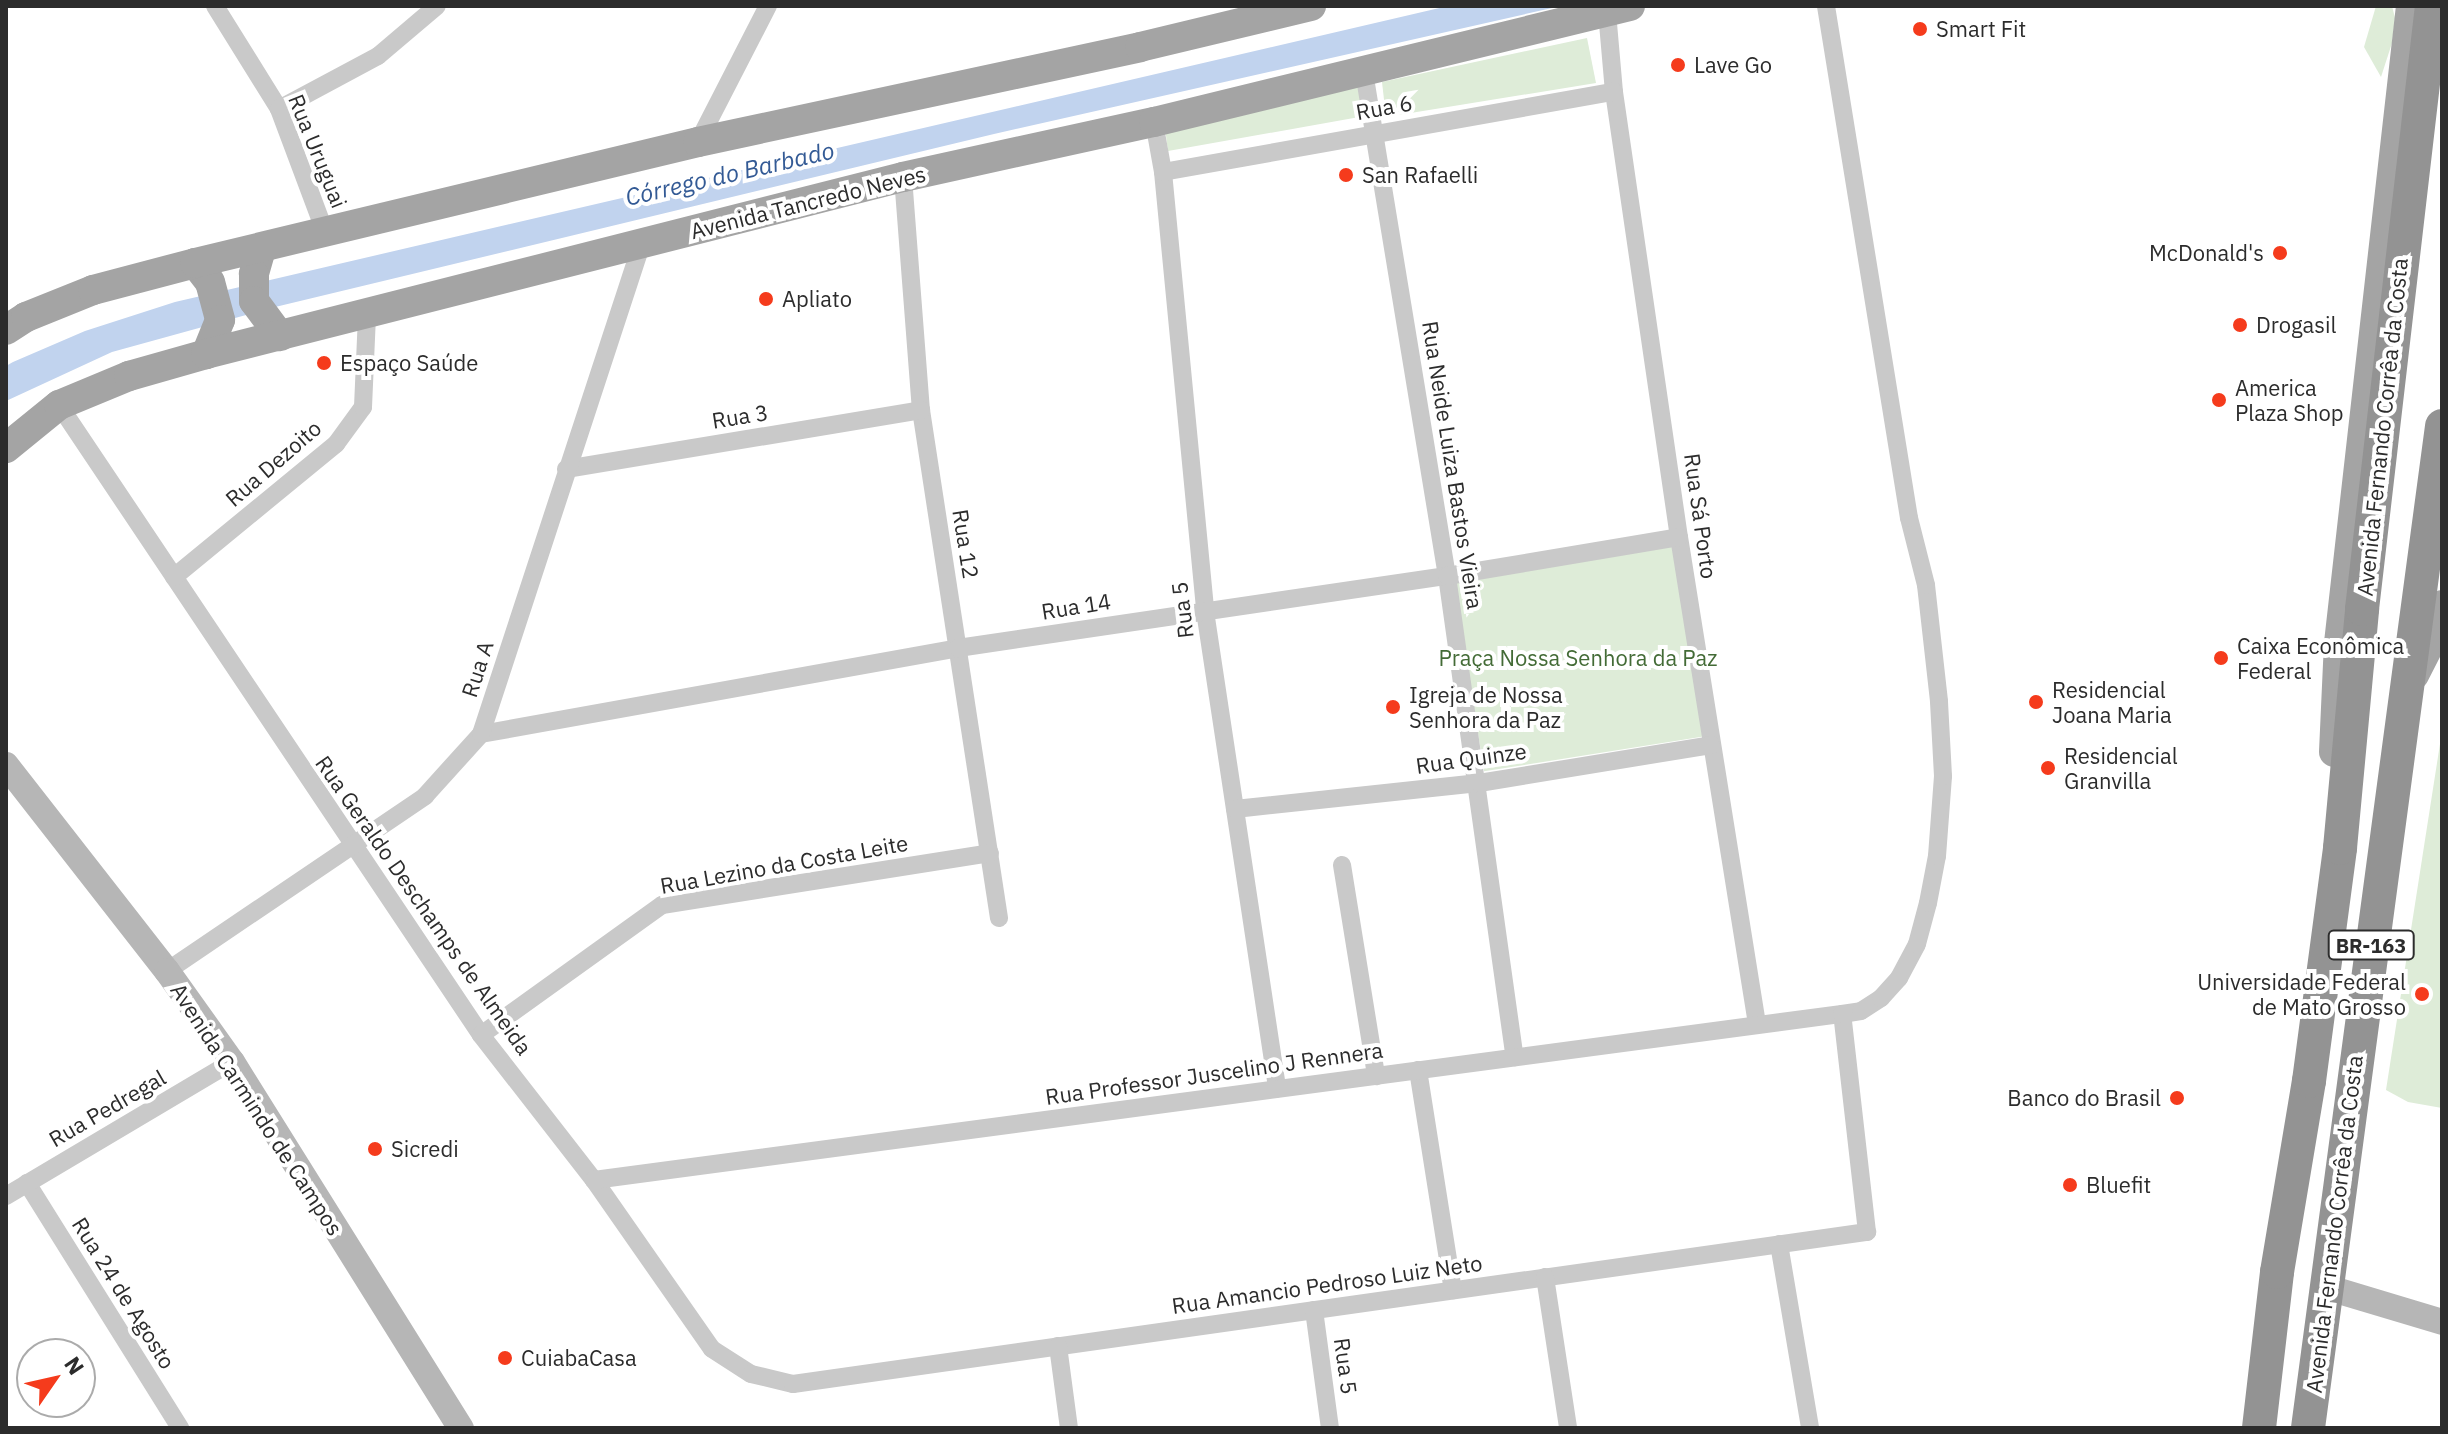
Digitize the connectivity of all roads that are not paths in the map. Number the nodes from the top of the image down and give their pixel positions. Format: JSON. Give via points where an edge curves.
{"nodes":[{"id":1,"x":215,"y":6,"type":"edge"},
{"id":2,"x":437,"y":6,"type":"edge"},
{"id":3,"x":768,"y":6,"type":"edge"},
{"id":4,"x":1311,"y":6,"type":"edge"},
{"id":5,"x":1826,"y":6,"type":"edge"},
{"id":6,"x":2411,"y":6,"type":"edge"},
{"id":7,"x":2423,"y":6,"type":"edge"},
{"id":8,"x":2432,"y":6,"type":"edge"},
{"id":9,"x":1618,"y":9,"type":"edge"},
{"id":10,"x":2442,"y":25,"type":"edge"},
{"id":11,"x":1364,"y":72,"type":"junction"},
{"id":12,"x":1614,"y":92,"type":"junction"},
{"id":13,"x":279,"y":109,"type":"junction"},
{"id":14,"x":1154,"y":122,"type":"junction"},
{"id":15,"x":1374,"y":133,"type":"junction"},
{"id":16,"x":698,"y":142,"type":"junction"},
{"id":17,"x":1163,"y":172,"type":"junction"},
{"id":18,"x":903,"y":177,"type":"junction"},
{"id":19,"x":325,"y":232,"type":"junction"},
{"id":20,"x":642,"y":243,"type":"junction"},
{"id":21,"x":202,"y":273,"type":"junction"},
{"id":22,"x":256,"y":275,"type":"junction"},
{"id":23,"x":367,"y":314,"type":"junction"},
{"id":24,"x":6,"y":330,"type":"edge"},
{"id":25,"x":280,"y":336,"type":"junction"},
{"id":26,"x":206,"y":354,"type":"junction"},
{"id":27,"x":59,"y":405,"type":"junction"},
{"id":28,"x":921,"y":410,"type":"junction"},
{"id":29,"x":2442,"y":426,"type":"edge"},
{"id":30,"x":6,"y":448,"type":"edge"},
{"id":31,"x":566,"y":469,"type":"junction"},
{"id":32,"x":1679,"y":537,"type":"junction"},
{"id":33,"x":1447,"y":576,"type":"junction"},
{"id":34,"x":174,"y":577,"type":"junction"},
{"id":35,"x":2430,"y":604,"type":"edge"},
{"id":36,"x":1205,"y":611,"type":"junction"},
{"id":37,"x":958,"y":648,"type":"junction"},
{"id":38,"x":481,"y":734,"type":"junction"},
{"id":39,"x":1711,"y":745,"type":"junction"},
{"id":40,"x":6,"y":765,"type":"edge"},
{"id":41,"x":1479,"y":783,"type":"junction"},
{"id":42,"x":1235,"y":809,"type":"junction"},
{"id":43,"x":353,"y":847,"type":"junction"},
{"id":44,"x":2340,"y":848,"type":"junction"},
{"id":45,"x":990,"y":853,"type":"junction"},
{"id":46,"x":1342,"y":865,"type":"dead end"},
{"id":47,"x":999,"y":918,"type":"dead end"},
{"id":48,"x":167,"y":971,"type":"junction"},
{"id":49,"x":1842,"y":1014,"type":"junction"},
{"id":50,"x":1757,"y":1025,"type":"junction"},
{"id":51,"x":481,"y":1035,"type":"junction"},
{"id":52,"x":1515,"y":1057,"type":"junction"},
{"id":53,"x":232,"y":1062,"type":"junction"},
{"id":54,"x":1418,"y":1070,"type":"junction"},
{"id":55,"x":1376,"y":1076,"type":"junction"},
{"id":56,"x":1277,"y":1089,"type":"junction"},
{"id":57,"x":2298,"y":1150,"type":"junction"},
{"id":58,"x":594,"y":1180,"type":"junction"},
{"id":59,"x":27,"y":1183,"type":"junction"},
{"id":60,"x":6,"y":1196,"type":"edge"},
{"id":61,"x":1779,"y":1244,"type":"junction"},
{"id":62,"x":1545,"y":1277,"type":"junction"},
{"id":63,"x":2329,"y":1288,"type":"junction"},
{"id":64,"x":1453,"y":1290,"type":"junction"},
{"id":65,"x":1314,"y":1310,"type":"junction"},
{"id":66,"x":2442,"y":1322,"type":"edge"},
{"id":67,"x":1058,"y":1346,"type":"junction"},
{"id":68,"x":793,"y":1384,"type":"joint"},
{"id":69,"x":180,"y":1428,"type":"edge"},
{"id":70,"x":461,"y":1428,"type":"edge"},
{"id":71,"x":1069,"y":1428,"type":"edge"},
{"id":72,"x":1330,"y":1428,"type":"edge"},
{"id":73,"x":1568,"y":1428,"type":"edge"},
{"id":74,"x":1810,"y":1428,"type":"edge"},
{"id":75,"x":2259,"y":1428,"type":"edge"},
{"id":76,"x":2308,"y":1428,"type":"edge"}],
"edges":[{"from":1,"to":13,"type":"street","name":"Rua Uruguai"},
{"from":2,"to":13,"type":"street","via":[[378,56]]},
{"from":3,"to":16,"type":"street"},
{"from":4,"to":16,"type":"main road"},
{"from":5,"to":49,"type":"street","name":"Rua Professor Juscelino J Rennera","via":[[1909,518],[1926,585],[1943,776],[1937,856],[1917,944],[1881,998],[1861,1011]]},
{"from":6,"to":44,"type":"main road","name":"Avenida Fernando Corrêa da Costa","via":[[2339,643],[2334,743]]},
{"from":7,"to":10,"type":"main road"},
{"from":8,"to":44,"type":"highway","name":"Avenida Fernando Corrêa da Costa","number":"BR-163","bridge":true,"via":[[2362,609]]},
{"from":9,"to":11,"type":"main road","name":"Avenida Tancredo Neves"},
{"from":9,"to":12,"type":"street","name":"Rua Sá Porto"},
{"from":11,"to":14,"type":"main road","name":"Avenida Tancredo Neves"},
{"from":11,"to":15,"type":"street","name":"Rua Neide Luiza Bastos Vieira"},
{"from":12,"to":15,"type":"street","name":"Rua 6"},
{"from":12,"to":32,"type":"street","name":"Rua Sá Porto"},
{"from":13,"to":19,"type":"street","name":"Rua Uruguai"},
{"from":14,"to":17,"type":"street","name":"Rua 5"},
{"from":14,"to":18,"type":"main road","name":"Avenida Tancredo Neves"},
{"from":15,"to":17,"type":"street","name":"Rua 6"},
{"from":15,"to":33,"type":"street","name":"Rua Neide Luiza Bastos Vieira"},
{"from":16,"to":19,"type":"main road"},
{"from":17,"to":36,"type":"street","name":"Rua 5"},
{"from":18,"to":20,"type":"main road","name":"Avenida Tancredo Neves"},
{"from":18,"to":28,"type":"street","name":"Rua 12"},
{"from":19,"to":22,"type":"main road"},
{"from":20,"to":23,"type":"main road","name":"Avenida Tancredo Neves"},
{"from":20,"to":31,"type":"street","name":"Rua A"},
{"from":21,"to":22,"type":"main road"},
{"from":21,"to":24,"type":"main road","via":[[93,290]]},
{"from":21,"to":26,"type":"main road","via":[[220,320]]},
{"from":22,"to":25,"type":"main road"},
{"from":23,"to":25,"type":"main road","name":"Avenida Tancredo Neves"},
{"from":23,"to":34,"type":"street","name":"Rua Dezoito","via":[[363,407],[336,444]]},
{"from":25,"to":26,"type":"main road","name":"Avenida Tancredo Neves"},
{"from":26,"to":27,"type":"main road","name":"Avenida Tancredo Neves","via":[[129,376]]},
{"from":27,"to":30,"type":"main road","name":"Avenida Tancredo Neves"},
{"from":27,"to":34,"type":"street","name":"Rua Geraldo Deschamps de Almeida"},
{"from":28,"to":31,"type":"street","name":"Rua 3"},
{"from":28,"to":37,"type":"street","name":"Rua 12"},
{"from":29,"to":35,"type":"highway","name":"Avenida Fernando Corrêa da Costa","number":"BR-163"},
{"from":31,"to":38,"type":"street","name":"Rua A"},
{"from":32,"to":33,"type":"street","name":"Rua 14"},
{"from":32,"to":39,"type":"street","name":"Rua Sá Porto"},
{"from":33,"to":36,"type":"street","name":"Rua 14"},
{"from":33,"to":41,"type":"street","name":"Rua Neide Luiza Bastos Vieira"},
{"from":34,"to":43,"type":"street","name":"Rua Geraldo Deschamps de Almeida"},
{"from":35,"to":63,"type":"highway","name":"Avenida Fernando Corrêa da Costa","number":"BR-163","via":[[2407,688],[2350,1095]]},
{"from":36,"to":37,"type":"street","name":"Rua 14"},
{"from":36,"to":42,"type":"street","name":"Rua 5"},
{"from":37,"to":38,"type":"street","name":"Rua 14"},
{"from":37,"to":45,"type":"street","name":"Rua 12"},
{"from":38,"to":43,"type":"street","name":"Rua A","via":[[425,796]]},
{"from":39,"to":41,"type":"street","name":"Rua Quinze"},
{"from":39,"to":50,"type":"street","name":"Rua Sá Porto"},
{"from":40,"to":48,"type":"main road","name":"Avenida Carmindo de Campos"},
{"from":41,"to":42,"type":"street","name":"Rua Quinze"},
{"from":41,"to":52,"type":"street","name":"Rua Neide Luiza Bastos Vieira"},
{"from":42,"to":56,"type":"street","name":"Rua 5"},
{"from":43,"to":48,"type":"street","name":"Rua A"},
{"from":43,"to":51,"type":"street","name":"Rua Geraldo Deschamps de Almeida"},
{"from":44,"to":57,"type":"highway","name":"Avenida Fernando Corrêa da Costa","number":"BR-163"},
{"from":45,"to":47,"type":"street","name":"Rua 12"},
{"from":45,"to":51,"type":"street","name":"Rua Lezino da Costa Leite","via":[[662,905]]},
{"from":46,"to":55,"type":"street"},
{"from":48,"to":53,"type":"main road","name":"Avenida Carmindo de Campos"},
{"from":49,"to":50,"type":"street","name":"Rua Professor Juscelino J Rennera"},
{"from":49,"to":61,"type":"street","name":"Rua Amancio Pedroso Luiz Neto","via":[[1867,1232]]},
{"from":50,"to":52,"type":"street","name":"Rua Professor Juscelino J Rennera"},
{"from":51,"to":58,"type":"street","name":"Rua Geraldo Deschamps de Almeida"},
{"from":52,"to":54,"type":"street","name":"Rua Professor Juscelino J Rennera"},
{"from":53,"to":59,"type":"street","name":"Rua Pedregal"},
{"from":53,"to":70,"type":"main road","name":"Avenida Carmindo de Campos"},
{"from":54,"to":55,"type":"street","name":"Rua Professor Juscelino J Rennera"},
{"from":54,"to":64,"type":"street"},
{"from":55,"to":56,"type":"street","name":"Rua Professor Juscelino J Rennera"},
{"from":56,"to":58,"type":"street","name":"Rua Professor Juscelino J Rennera"},
{"from":57,"to":63,"type":"highway","via":[[2309,1178],[2299,1258],[2305,1271]]},
{"from":57,"to":75,"type":"highway","name":"Avenida Fernando Corrêa da Costa","number":"BR-163"},
{"from":58,"to":68,"type":"street","name":"Rua Geraldo Deschamps de Almeida","via":[[712,1349],[751,1374]]},
{"from":59,"to":60,"type":"street","name":"Rua Pedregal"},
{"from":59,"to":69,"type":"street","name":"Rua 24 de Agosto"},
{"from":61,"to":62,"type":"street","name":"Rua Amancio Pedroso Luiz Neto"},
{"from":61,"to":74,"type":"street"},
{"from":62,"to":64,"type":"street","name":"Rua Amancio Pedroso Luiz Neto"},
{"from":62,"to":73,"type":"street"},
{"from":63,"to":66,"type":"main road"},
{"from":63,"to":76,"type":"highway","name":"Avenida Fernando Corrêa da Costa","number":"BR-163"},
{"from":64,"to":65,"type":"street","name":"Rua Amancio Pedroso Luiz Neto"},
{"from":65,"to":67,"type":"street","name":"Rua Amancio Pedroso Luiz Neto"},
{"from":65,"to":72,"type":"street","name":"Rua 5"},
{"from":67,"to":68,"type":"street","name":"Rua Amancio Pedroso Luiz Neto"},
{"from":67,"to":71,"type":"street"}]}
